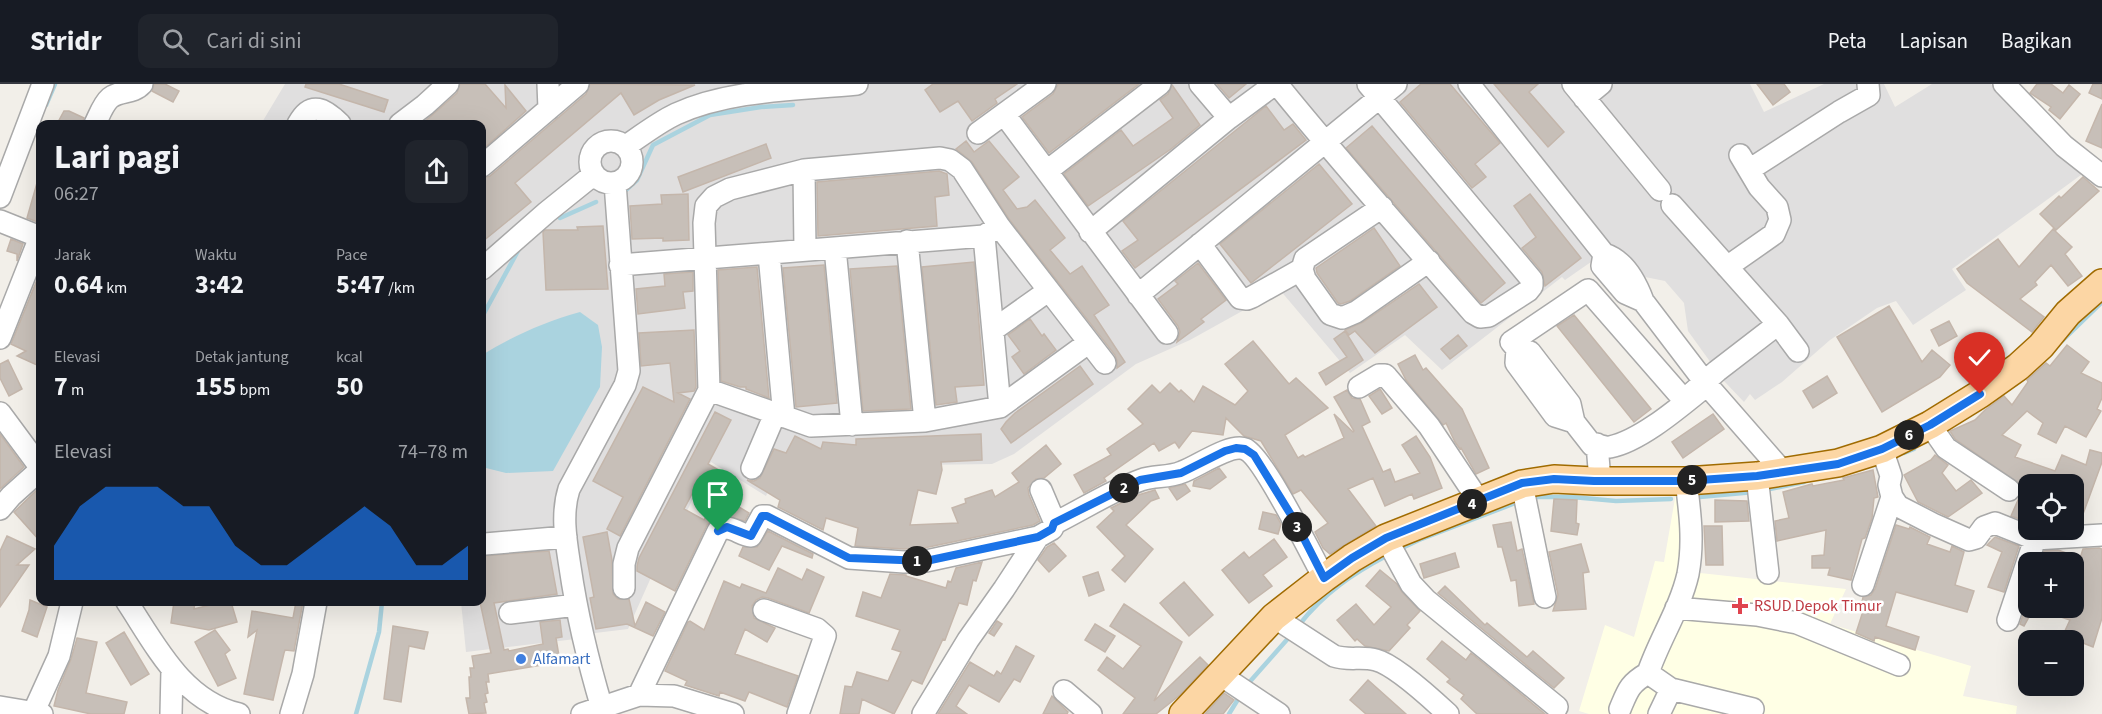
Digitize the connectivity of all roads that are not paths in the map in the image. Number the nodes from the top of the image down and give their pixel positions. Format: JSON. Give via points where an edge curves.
{"nodes":[{"id":1,"x":43,"y":84,"type":"edge"},
{"id":2,"x":142,"y":84,"type":"edge"},
{"id":3,"x":448,"y":84,"type":"edge"},
{"id":4,"x":548,"y":84,"type":"edge"},
{"id":5,"x":578,"y":84,"type":"edge"},
{"id":6,"x":857,"y":84,"type":"edge"},
{"id":7,"x":1045,"y":84,"type":"edge"},
{"id":8,"x":1160,"y":84,"type":"edge"},
{"id":9,"x":1200,"y":84,"type":"edge"},
{"id":10,"x":1276,"y":84,"type":"edge"},
{"id":11,"x":1396,"y":84,"type":"edge"},
{"id":12,"x":1469,"y":84,"type":"edge"},
{"id":13,"x":1601,"y":84,"type":"edge"},
{"id":14,"x":1868,"y":84,"type":"edge"},
{"id":15,"x":2012,"y":87,"type":"edge"},
{"id":16,"x":1374,"y":91,"type":"edge"},
{"id":17,"x":1579,"y":91,"type":"edge"},
{"id":18,"x":549,"y":109,"type":"junction"},
{"id":19,"x":1004,"y":114,"type":"junction"},
{"id":20,"x":1229,"y":118,"type":"junction"},
{"id":21,"x":97,"y":120,"type":"edge"},
{"id":22,"x":300,"y":120,"type":"edge"},
{"id":23,"x":336,"y":120,"type":"edge"},
{"id":24,"x":405,"y":120,"type":"edge"},
{"id":25,"x":978,"y":133,"type":"dead end"},
{"id":26,"x":1325,"y":144,"type":"junction"},
{"id":27,"x":626,"y":146,"type":"junction"},
{"id":28,"x":486,"y":163,"type":"edge"},
{"id":29,"x":804,"y":170,"type":"junction"},
{"id":30,"x":1047,"y":171,"type":"junction"},
{"id":31,"x":593,"y":175,"type":"junction"},
{"id":32,"x":2102,"y":177,"type":"edge"},
{"id":33,"x":615,"y":183,"type":"junction"},
{"id":34,"x":0,"y":197,"type":"edge"},
{"id":35,"x":1382,"y":207,"type":"junction"},
{"id":36,"x":2,"y":222,"type":"edge"},
{"id":37,"x":991,"y":231,"type":"junction"},
{"id":38,"x":1090,"y":232,"type":"junction"},
{"id":39,"x":36,"y":235,"type":"edge"},
{"id":40,"x":907,"y":241,"type":"junction"},
{"id":41,"x":1200,"y":244,"type":"junction"},
{"id":42,"x":36,"y":247,"type":"edge"},
{"id":43,"x":835,"y":248,"type":"junction"},
{"id":44,"x":805,"y":250,"type":"junction"},
{"id":45,"x":769,"y":254,"type":"junction"},
{"id":46,"x":704,"y":257,"type":"junction"},
{"id":47,"x":1429,"y":261,"type":"junction"},
{"id":48,"x":486,"y":265,"type":"edge"},
{"id":49,"x":620,"y":265,"type":"junction"},
{"id":50,"x":1727,"y":267,"type":"junction"},
{"id":51,"x":1302,"y":269,"type":"junction"},
{"id":52,"x":1048,"y":291,"type":"junction"},
{"id":53,"x":2099,"y":292,"type":"edge"},
{"id":54,"x":1137,"y":295,"type":"junction"},
{"id":55,"x":1778,"y":324,"type":"junction"},
{"id":56,"x":993,"y":330,"type":"junction"},
{"id":57,"x":1167,"y":333,"type":"dead end"},
{"id":58,"x":0,"y":338,"type":"edge"},
{"id":59,"x":1088,"y":343,"type":"junction"},
{"id":60,"x":1798,"y":351,"type":"dead end"},
{"id":61,"x":1105,"y":363,"type":"dead end"},
{"id":62,"x":1706,"y":383,"type":"junction"},
{"id":63,"x":1359,"y":387,"type":"dead end"},
{"id":64,"x":709,"y":390,"type":"junction"},
{"id":65,"x":1000,"y":407,"type":"junction"},
{"id":66,"x":0,"y":413,"type":"edge"},
{"id":67,"x":780,"y":416,"type":"junction"},
{"id":68,"x":924,"y":421,"type":"junction"},
{"id":69,"x":852,"y":425,"type":"junction"},
{"id":70,"x":1930,"y":425,"type":"junction"},
{"id":71,"x":34,"y":444,"type":"edge"},
{"id":72,"x":1597,"y":444,"type":"junction"},
{"id":73,"x":1883,"y":452,"type":"junction"},
{"id":74,"x":752,"y":468,"type":"dead end"},
{"id":75,"x":36,"y":472,"type":"edge"},
{"id":76,"x":1784,"y":473,"type":"junction"},
{"id":77,"x":1600,"y":481,"type":"junction"},
{"id":78,"x":1686,"y":481,"type":"junction"},
{"id":79,"x":1759,"y":487,"type":"junction"},
{"id":80,"x":1041,"y":490,"type":"dead end"},
{"id":81,"x":2009,"y":490,"type":"dead end"},
{"id":82,"x":1524,"y":493,"type":"junction"},
{"id":83,"x":1892,"y":497,"type":"junction"},
{"id":84,"x":1479,"y":501,"type":"junction"},
{"id":85,"x":0,"y":509,"type":"edge"},
{"id":86,"x":1054,"y":523,"type":"junction"},
{"id":87,"x":2018,"y":532,"type":"edge"},
{"id":88,"x":2102,"y":535,"type":"edge"},
{"id":89,"x":2084,"y":536,"type":"edge"},
{"id":90,"x":566,"y":537,"type":"junction"},
{"id":91,"x":1038,"y":537,"type":"junction"},
{"id":92,"x":2035,"y":540,"type":"edge"},
{"id":93,"x":486,"y":544,"type":"edge"},
{"id":94,"x":1391,"y":548,"type":"junction"},
{"id":95,"x":1768,"y":573,"type":"dead end"},
{"id":96,"x":1324,"y":578,"type":"junction"},
{"id":97,"x":1863,"y":585,"type":"dead end"},
{"id":98,"x":624,"y":588,"type":"dead end"},
{"id":99,"x":1545,"y":597,"type":"dead end"},
{"id":100,"x":576,"y":605,"type":"junction"},
{"id":101,"x":71,"y":606,"type":"edge"},
{"id":102,"x":130,"y":606,"type":"edge"},
{"id":103,"x":315,"y":606,"type":"edge"},
{"id":104,"x":1676,"y":608,"type":"junction"},
{"id":105,"x":764,"y":610,"type":"dead end"},
{"id":106,"x":510,"y":613,"type":"dead end"},
{"id":107,"x":2008,"y":620,"type":"dead end"},
{"id":108,"x":1286,"y":624,"type":"junction"},
{"id":109,"x":1899,"y":665,"type":"dead end"},
{"id":110,"x":172,"y":670,"type":"junction"},
{"id":111,"x":1648,"y":674,"type":"junction"},
{"id":112,"x":1236,"y":685,"type":"junction"},
{"id":113,"x":1671,"y":688,"type":"junction"},
{"id":114,"x":1064,"y":691,"type":"dead end"},
{"id":115,"x":639,"y":696,"type":"junction"},
{"id":116,"x":0,"y":707,"type":"edge"},
{"id":117,"x":1557,"y":707,"type":"dead end"},
{"id":118,"x":1620,"y":709,"type":"dead end"},
{"id":119,"x":1753,"y":709,"type":"dead end"},
{"id":120,"x":594,"y":712,"type":"edge"},
{"id":121,"x":38,"y":713,"type":"edge"},
{"id":122,"x":171,"y":714,"type":"edge"},
{"id":123,"x":239,"y":714,"type":"edge"},
{"id":124,"x":291,"y":714,"type":"edge"},
{"id":125,"x":733,"y":714,"type":"edge"},
{"id":126,"x":798,"y":714,"type":"edge"},
{"id":127,"x":923,"y":714,"type":"edge"},
{"id":128,"x":1091,"y":714,"type":"edge"},
{"id":129,"x":1183,"y":714,"type":"edge"},
{"id":130,"x":1279,"y":714,"type":"edge"},
{"id":131,"x":1448,"y":714,"type":"edge"},
{"id":132,"x":1659,"y":714,"type":"edge"}],
"edges":[{"from":1,"to":34,"type":"street"},
{"from":2,"to":21,"type":"street","via":[[110,98]]},
{"from":3,"to":24,"type":"street"},
{"from":4,"to":18,"type":"street"},
{"from":5,"to":18,"type":"street"},
{"from":6,"to":27,"type":"street","via":[[718,100],[676,114]]},
{"from":7,"to":19,"type":"street"},
{"from":8,"to":30,"type":"street"},
{"from":9,"to":20,"type":"street"},
{"from":10,"to":20,"type":"street"},
{"from":10,"to":26,"type":"street"},
{"from":11,"to":16,"type":"street"},
{"from":12,"to":62,"type":"street","via":[[1604,254],[1615,257],[1637,285],[1643,301]]},
{"from":13,"to":17,"type":"street"},
{"from":14,"to":50,"type":"street","via":[[1869,95],[1744,162],[1777,207],[1780,220],[1774,234]]},
{"from":15,"to":32,"type":"street","via":[[2064,146]]},
{"from":16,"to":26,"type":"street"},
{"from":16,"to":47,"type":"street","via":[[1532,280],[1532,286],[1488,316],[1480,317]]},
{"from":17,"to":50,"type":"street"},
{"from":18,"to":28,"type":"street"},
{"from":19,"to":25,"type":"street"},
{"from":19,"to":30,"type":"street"},
{"from":20,"to":38,"type":"street"},
{"from":22,"to":23,"type":"street","via":[[310,110],[319,109]]},
{"from":26,"to":35,"type":"street"},
{"from":26,"to":41,"type":"street"},
{"from":27,"to":31,"type":"street","via":[[605,141],[596,146],[590,154]]},
{"from":27,"to":33,"type":"street","via":[[632,156],[632,168],[626,178]]},
{"from":29,"to":37,"type":"street","via":[[950,160],[962,169]]},
{"from":29,"to":44,"type":"street"},
{"from":29,"to":46,"type":"street","via":[[730,189],[714,197],[706,206]]},
{"from":30,"to":38,"type":"street"},
{"from":31,"to":33,"type":"street","via":[[603,182]]},
{"from":31,"to":48,"type":"street"},
{"from":33,"to":49,"type":"street"},
{"from":35,"to":47,"type":"street"},
{"from":35,"to":51,"type":"street","via":[[1305,259]]},
{"from":36,"to":39,"type":"street"},
{"from":37,"to":40,"type":"street"},
{"from":37,"to":52,"type":"street"},
{"from":37,"to":56,"type":"street"},
{"from":38,"to":54,"type":"street"},
{"from":40,"to":43,"type":"street"},
{"from":40,"to":68,"type":"street"},
{"from":41,"to":51,"type":"street","via":[[1240,298],[1252,297]]},
{"from":41,"to":54,"type":"street"},
{"from":42,"to":58,"type":"street"},
{"from":43,"to":44,"type":"street"},
{"from":43,"to":69,"type":"street"},
{"from":44,"to":45,"type":"street"},
{"from":45,"to":46,"type":"street"},
{"from":45,"to":67,"type":"street"},
{"from":46,"to":49,"type":"street"},
{"from":46,"to":64,"type":"street"},
{"from":47,"to":51,"type":"street","via":[[1342,318],[1330,314]]},
{"from":49,"to":90,"type":"street","via":[[628,371],[625,385],[569,489],[565,502]]},
{"from":50,"to":55,"type":"street"},
{"from":52,"to":56,"type":"street"},
{"from":52,"to":59,"type":"street"},
{"from":53,"to":70,"type":"main road","via":[[2068,313],[2018,367]]},
{"from":54,"to":57,"type":"street"},
{"from":55,"to":60,"type":"street"},
{"from":55,"to":62,"type":"street"},
{"from":56,"to":65,"type":"street"},
{"from":59,"to":61,"type":"street"},
{"from":59,"to":65,"type":"street"},
{"from":62,"to":72,"type":"street","via":[[1631,440],[1607,447]]},
{"from":62,"to":72,"type":"street","via":[[1684,400],[1588,290],[1511,342],[1517,349],[1530,352],[1570,404],[1574,422],[1592,445]]},
{"from":62,"to":76,"type":"street"},
{"from":63,"to":84,"type":"street","via":[[1379,375],[1388,377],[1429,426]]},
{"from":64,"to":67,"type":"street"},
{"from":64,"to":98,"type":"street","via":[[628,548]]},
{"from":65,"to":68,"type":"street"},
{"from":66,"to":71,"type":"street"},
{"from":67,"to":69,"type":"street","via":[[811,426]]},
{"from":67,"to":74,"type":"street"},
{"from":68,"to":69,"type":"street"},
{"from":70,"to":73,"type":"main road"},
{"from":70,"to":81,"type":"street","via":[[1946,448]]},
{"from":72,"to":77,"type":"street"},
{"from":73,"to":76,"type":"main road"},
{"from":73,"to":83,"type":"street"},
{"from":75,"to":85,"type":"street"},
{"from":76,"to":79,"type":"main road"},
{"from":77,"to":78,"type":"main road"},
{"from":77,"to":82,"type":"main road","via":[[1554,479]]},
{"from":78,"to":79,"type":"main road"},
{"from":78,"to":104,"type":"street","via":[[1692,530],[1688,574]]},
{"from":79,"to":95,"type":"street"},
{"from":80,"to":86,"type":"street"},
{"from":82,"to":84,"type":"main road"},
{"from":82,"to":99,"type":"street"},
{"from":83,"to":87,"type":"street","via":[[1898,506],[1969,540],[1995,523]]},
{"from":83,"to":97,"type":"street"},
{"from":84,"to":94,"type":"main road"},
{"from":86,"to":91,"type":"street","via":[[1052,529]]},
{"from":86,"to":96,"type":"street","via":[[1140,480],[1181,473],[1225,451],[1245,449],[1254,455],[1296,523]]},
{"from":88,"to":89,"type":"street"},
{"from":90,"to":93,"type":"street"},
{"from":90,"to":100,"type":"street"},
{"from":91,"to":115,"type":"street","via":[[926,561],[904,561],[849,558],[767,516],[762,516],[751,536],[723,527]]},
{"from":91,"to":127,"type":"street","via":[[968,639]]},
{"from":92,"to":107,"type":"street"},
{"from":94,"to":96,"type":"main road","via":[[1352,558]]},
{"from":94,"to":117,"type":"street","via":[[1411,584],[1426,600]]},
{"from":96,"to":108,"type":"main road"},
{"from":100,"to":106,"type":"street"},
{"from":100,"to":120,"type":"street"},
{"from":101,"to":121,"type":"street","via":[[59,656]]},
{"from":102,"to":110,"type":"street"},
{"from":103,"to":124,"type":"street"},
{"from":104,"to":109,"type":"street","via":[[1797,623]]},
{"from":104,"to":111,"type":"street"},
{"from":105,"to":126,"type":"street","via":[[818,629],[825,636]]},
{"from":108,"to":112,"type":"main road"},
{"from":108,"to":131,"type":"street","via":[[1343,660],[1379,660]]},
{"from":110,"to":122,"type":"street"},
{"from":110,"to":123,"type":"street","via":[[187,687]]},
{"from":111,"to":113,"type":"street"},
{"from":111,"to":118,"type":"street","via":[[1629,686]]},
{"from":112,"to":129,"type":"main road"},
{"from":112,"to":130,"type":"street"},
{"from":113,"to":119,"type":"street"},
{"from":113,"to":132,"type":"street"},
{"from":114,"to":128,"type":"street"},
{"from":115,"to":120,"type":"street"},
{"from":115,"to":125,"type":"street","via":[[674,696]]},
{"from":116,"to":121,"type":"street"}]}
